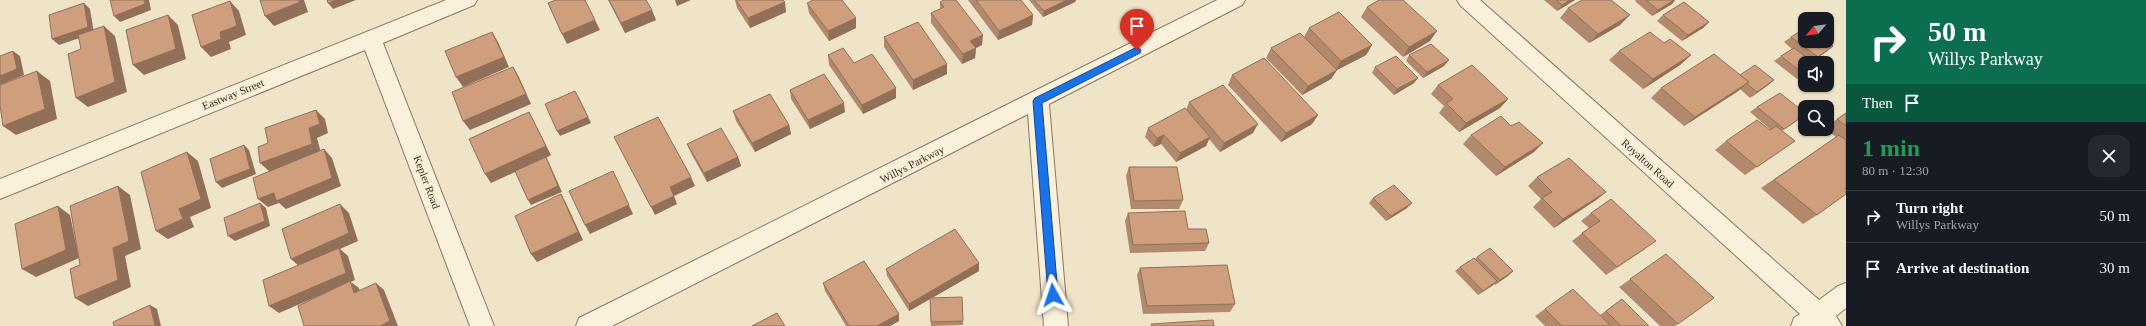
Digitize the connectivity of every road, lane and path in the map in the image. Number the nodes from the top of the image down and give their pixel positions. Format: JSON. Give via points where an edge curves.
{"nodes":[{"id":1,"x":467,"y":0,"type":"edge"},
{"id":2,"x":1235,"y":0,"type":"edge"},
{"id":3,"x":1467,"y":0,"type":"edge"},
{"id":4,"x":371,"y":38,"type":"junction"},
{"id":5,"x":1038,"y":101,"type":"junction"},
{"id":6,"x":0,"y":189,"type":"edge"},
{"id":7,"x":1846,"y":294,"type":"edge"},
{"id":8,"x":1817,"y":322,"type":"edge"},
{"id":9,"x":482,"y":326,"type":"edge"},
{"id":10,"x":588,"y":326,"type":"edge"},
{"id":11,"x":1056,"y":326,"type":"edge"}],
"edges":[{"from":1,"to":4,"type":"street","name":"Eastway Street"},
{"from":2,"to":5,"type":"street","name":"Willys Parkway"},
{"from":3,"to":8,"type":"street","name":"Royalton Road"},
{"from":4,"to":6,"type":"street","name":"Eastway Street"},
{"from":4,"to":9,"type":"street","name":"Kepler Road"},
{"from":5,"to":10,"type":"street","name":"Willys Parkway"},
{"from":5,"to":11,"type":"street"},
{"from":7,"to":8,"type":"street"}]}
